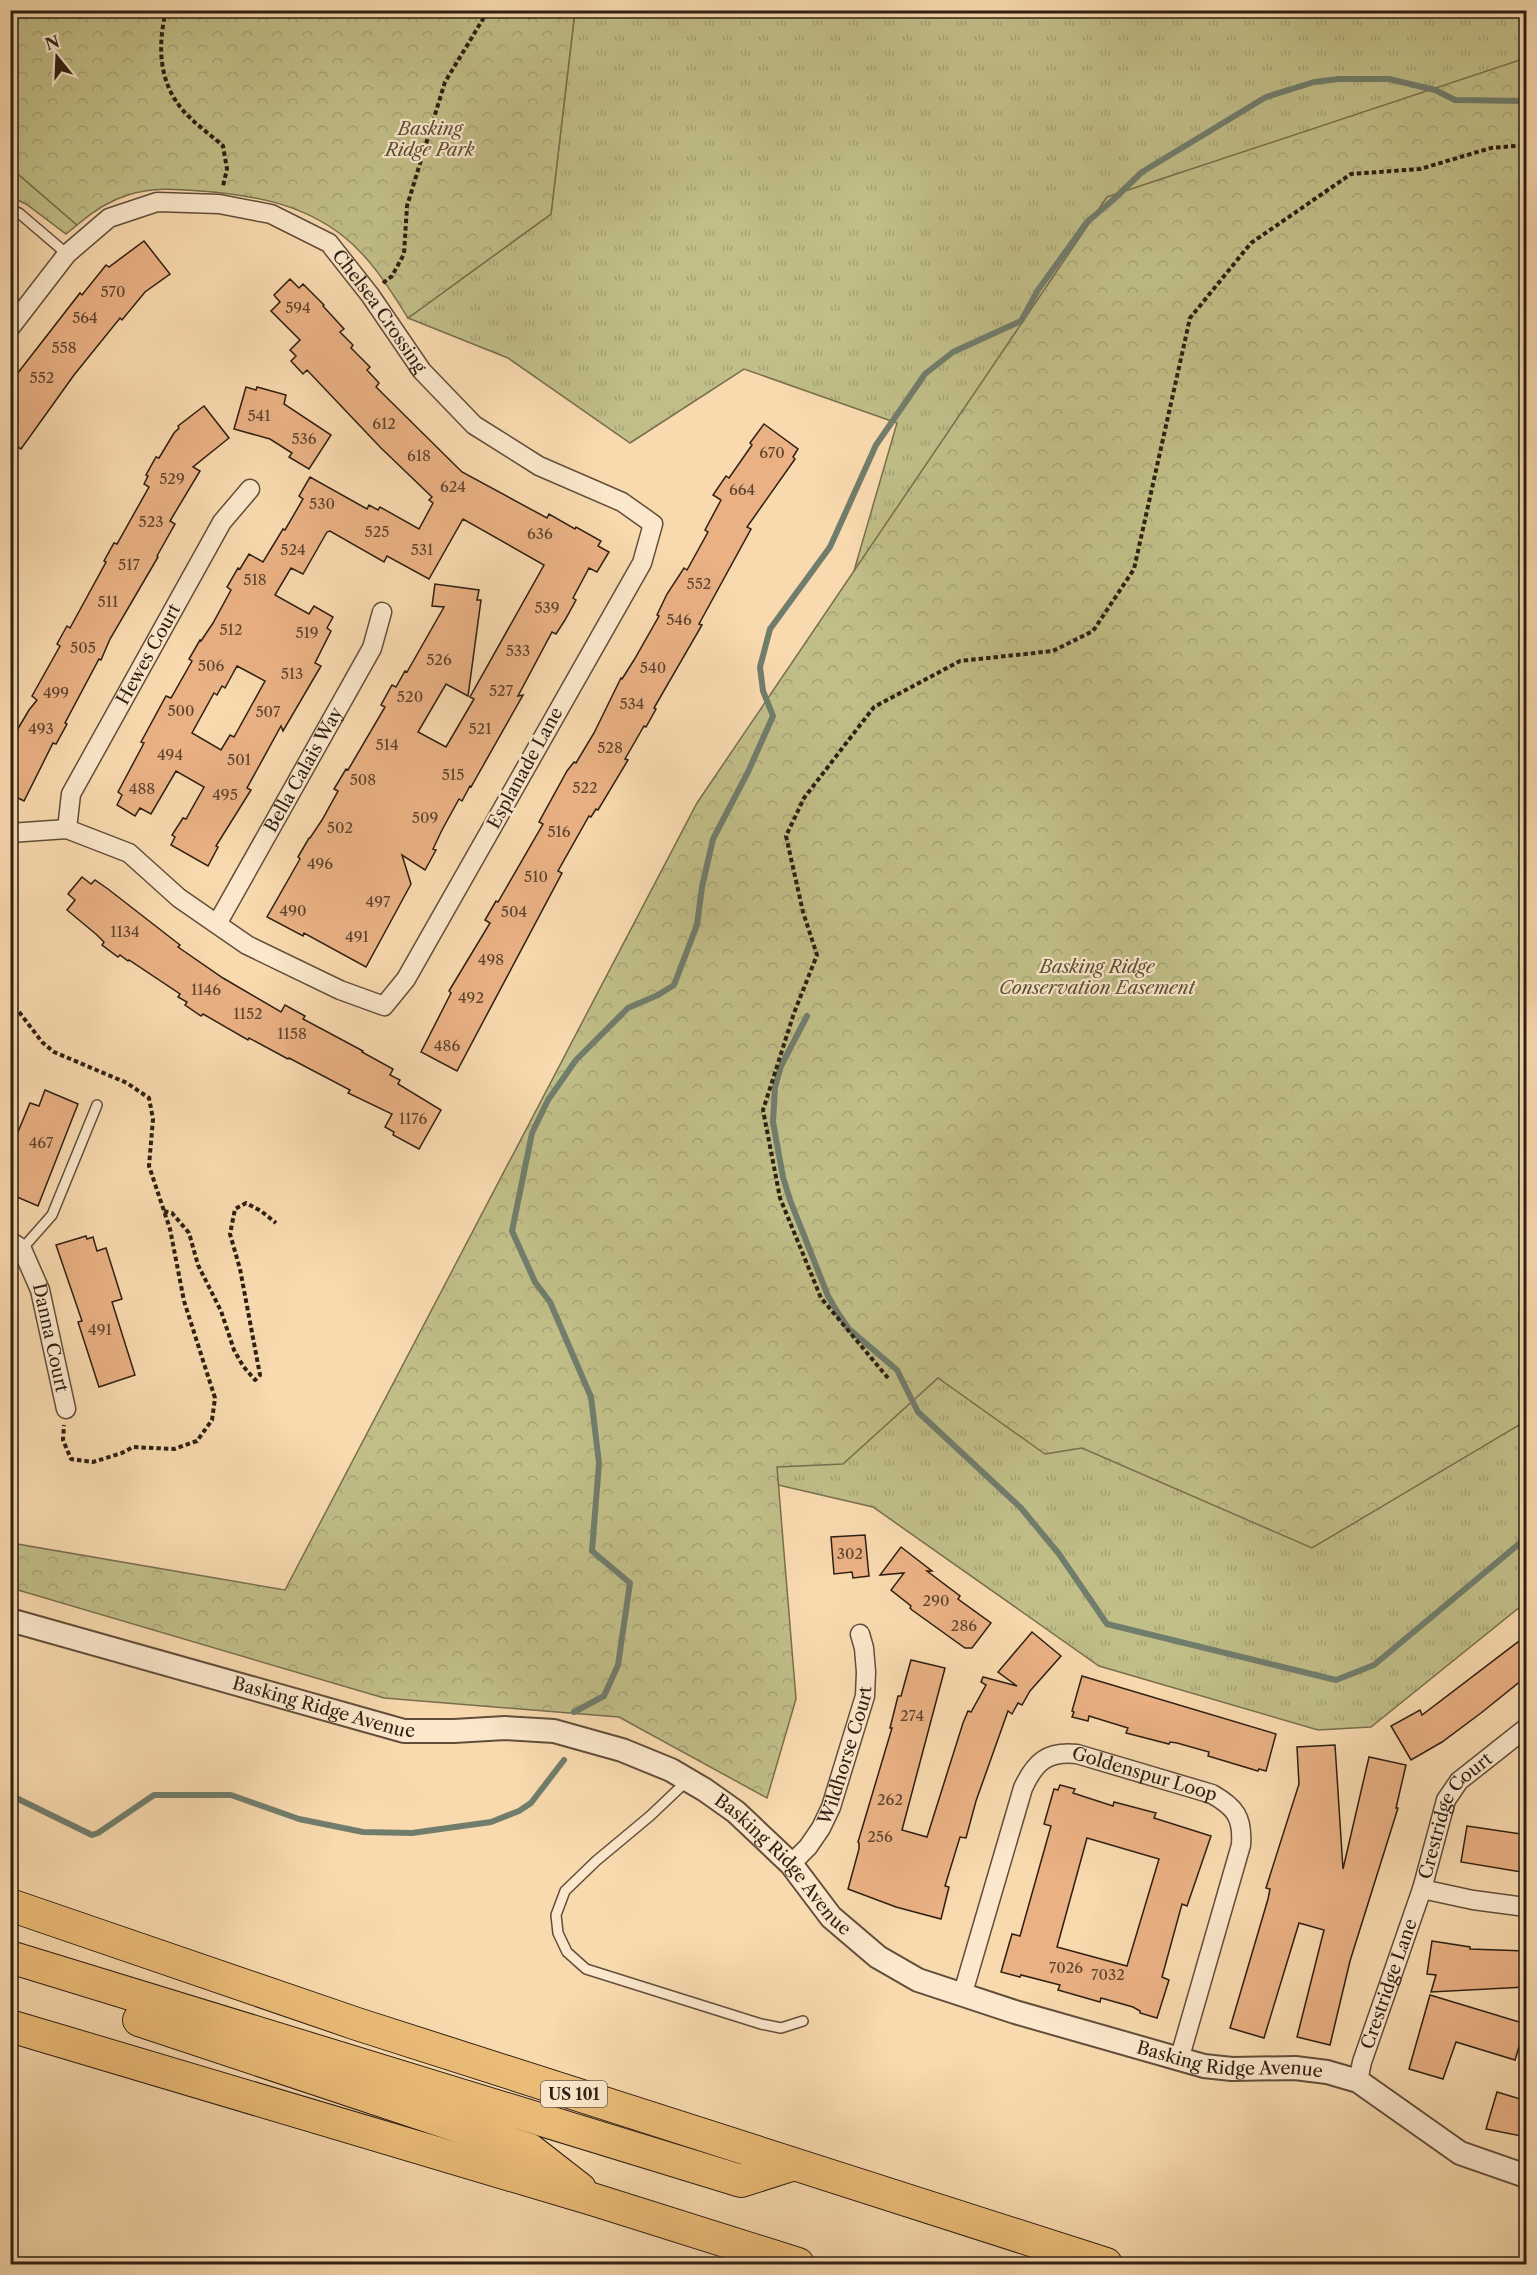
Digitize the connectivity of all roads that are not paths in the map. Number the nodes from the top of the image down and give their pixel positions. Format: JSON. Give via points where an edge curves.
{"nodes":[{"id":1,"x":10,"y":210,"type":"edge"},
{"id":2,"x":68,"y":254,"type":"junction"},
{"id":3,"x":10,"y":328,"type":"edge"},
{"id":4,"x":250,"y":489,"type":"dead end"},
{"id":5,"x":653,"y":524,"type":"joint"},
{"id":6,"x":382,"y":612,"type":"dead end"},
{"id":7,"x":67,"y":829,"type":"junction"},
{"id":8,"x":10,"y":832,"type":"edge"},
{"id":9,"x":217,"y":924,"type":"junction"},
{"id":10,"x":98,"y":1105,"type":"dead end"},
{"id":11,"x":16,"y":1245,"type":"edge"},
{"id":12,"x":66,"y":1409,"type":"road end"},
{"id":13,"x":10,"y":1620,"type":"edge"},
{"id":14,"x":860,"y":1634,"type":"dead end"},
{"id":15,"x":1527,"y":1728,"type":"edge"},
{"id":16,"x":688,"y":1780,"type":"junction"},
{"id":17,"x":791,"y":1864,"type":"junction"},
{"id":18,"x":1422,"y":1888,"type":"junction"},
{"id":19,"x":11,"y":1905,"type":"edge"},
{"id":20,"x":1527,"y":1907,"type":"edge"},
{"id":21,"x":10,"y":1957,"type":"edge"},
{"id":22,"x":10,"y":1977,"type":"edge"},
{"id":23,"x":962,"y":1996,"type":"junction"},
{"id":24,"x":803,"y":2021,"type":"dead end"},
{"id":25,"x":10,"y":2026,"type":"edge"},
{"id":26,"x":1179,"y":2060,"type":"junction"},
{"id":27,"x":1358,"y":2081,"type":"junction"},
{"id":28,"x":791,"y":2165,"type":"junction"},
{"id":29,"x":1527,"y":2176,"type":"edge"},
{"id":30,"x":595,"y":2200,"type":"junction"},
{"id":31,"x":798,"y":2265,"type":"edge"},
{"id":32,"x":1106,"y":2265,"type":"edge"}],
"edges":[{"from":1,"to":2,"type":"lane","via":[[19,213]]},
{"from":2,"to":3,"type":"street","name":"Chelsea Crossing"},
{"from":2,"to":5,"type":"street","name":"Chelsea Crossing","via":[[109,218],[157,202],[219,204],[271,214],[329,243],[422,371],[474,424],[539,466],[622,502]]},
{"from":4,"to":7,"type":"street","name":"Hewes Court","via":[[222,522],[71,794]]},
{"from":5,"to":9,"type":"street","name":"Esplanade Lane","via":[[642,563],[406,979],[384,1006],[340,990],[247,945]]},
{"from":6,"to":9,"type":"street","name":"Bella Calais Way","via":[[372,648]]},
{"from":7,"to":8,"type":"street"},
{"from":7,"to":9,"type":"street","via":[[129,853],[179,898]]},
{"from":10,"to":11,"type":"lane","via":[[52,1215]]},
{"from":11,"to":12,"type":"street","name":"Danna Court","via":[[40,1290]]},
{"from":13,"to":16,"type":"street","name":"Basking Ridge Avenue","via":[[404,1731],[554,1731],[622,1750]]},
{"from":14,"to":17,"type":"street","name":"Wildhorse Court","via":[[866,1672],[858,1718],[826,1817],[808,1847]]},
{"from":15,"to":18,"type":"street","name":"Crestridge Court","via":[[1459,1780],[1452,1790]]},
{"from":16,"to":17,"type":"street","name":"Basking Ridge Avenue","via":[[736,1812]]},
{"from":16,"to":24,"type":"lane","via":[[565,1891],[556,1916],[558,1933],[567,1952],[586,1969],[761,2024],[781,2028]]},
{"from":17,"to":23,"type":"street","name":"Basking Ridge Avenue","via":[[831,1917],[878,1957],[918,1980]]},
{"from":18,"to":20,"type":"street"},
{"from":18,"to":27,"type":"street","name":"Crestridge Lane"},
{"from":19,"to":28,"type":"highway","number":"US 101","via":[[357,2024]]},
{"from":21,"to":28,"type":"highway","via":[[741,2181]]},
{"from":22,"to":30,"type":"highway","via":[[530,2150]]},
{"from":23,"to":26,"type":"street","name":"Basking Ridge Avenue"},
{"from":23,"to":26,"type":"street","name":"Goldenspur Loop","via":[[1031,1771],[1043,1760],[1061,1753],[1077,1754],[1212,1794],[1227,1802],[1243,1828]]},
{"from":25,"to":30,"type":"highway"},
{"from":26,"to":27,"type":"street","name":"Basking Ridge Avenue","via":[[1232,2069],[1295,2068]]},
{"from":27,"to":29,"type":"street","name":"Basking Ridge Avenue","via":[[1460,2153]]},
{"from":28,"to":32,"type":"highway","number":"US 101"},
{"from":30,"to":31,"type":"highway"}]}
